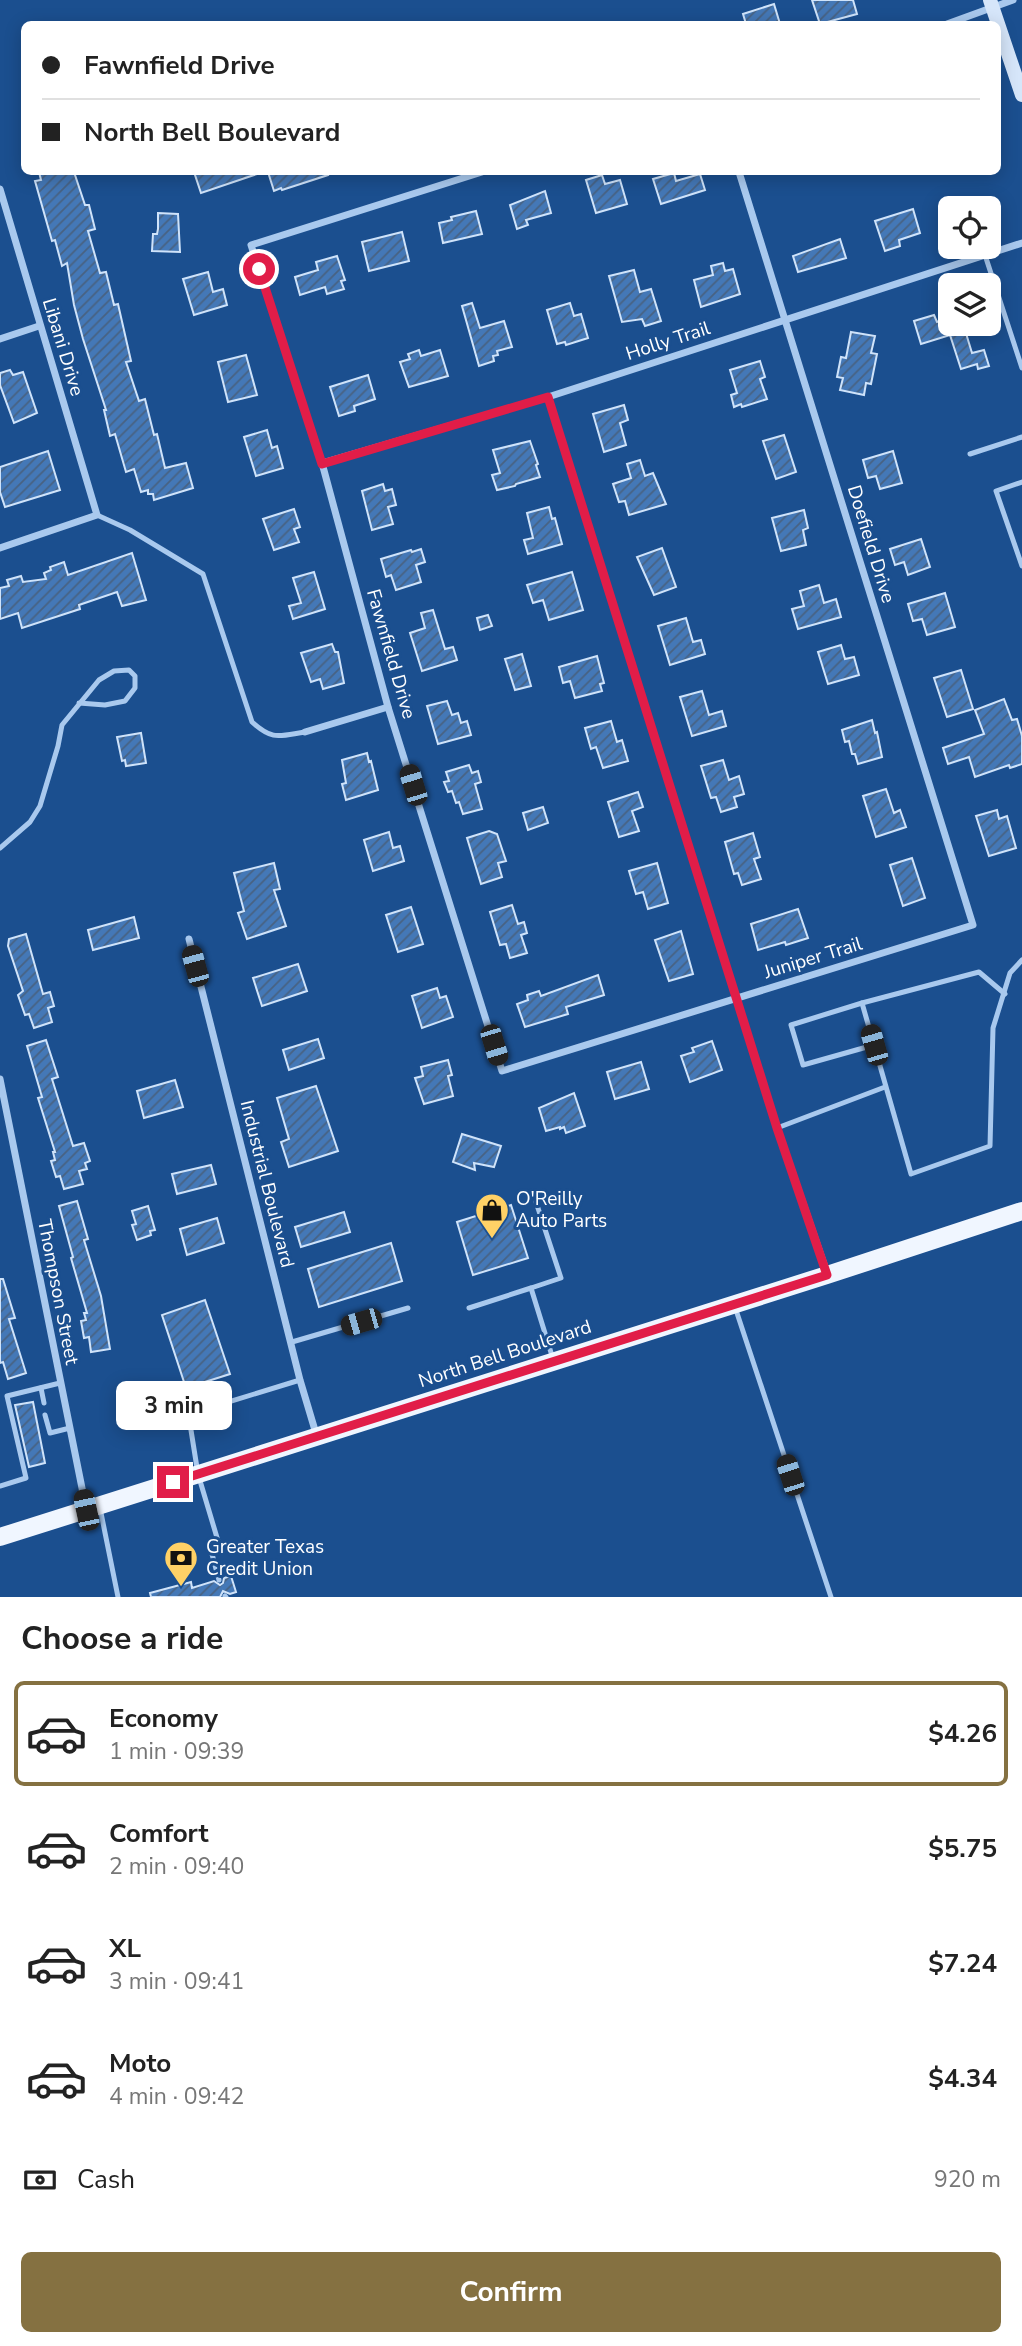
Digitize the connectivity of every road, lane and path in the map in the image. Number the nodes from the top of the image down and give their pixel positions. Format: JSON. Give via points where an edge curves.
{"nodes":[{"id":1,"x":1013,"y":0,"type":"edge"},
{"id":2,"x":992,"y":3,"type":"edge"},
{"id":3,"x":953,"y":21,"type":"edge"},
{"id":4,"x":998,"y":21,"type":"edge"},
{"id":5,"x":1001,"y":31,"type":"edge"},
{"id":6,"x":1022,"y":96,"type":"edge"},
{"id":7,"x":473,"y":175,"type":"edge"},
{"id":8,"x":740,"y":175,"type":"edge"},
{"id":9,"x":0,"y":189,"type":"edge"},
{"id":10,"x":1022,"y":243,"type":"edge"},
{"id":11,"x":1001,"y":250,"type":"edge"},
{"id":12,"x":973,"y":259,"type":"edge"},
{"id":13,"x":986,"y":259,"type":"edge"},
{"id":14,"x":785,"y":320,"type":"junction"},
{"id":15,"x":39,"y":326,"type":"junction"},
{"id":16,"x":0,"y":339,"type":"edge"},
{"id":17,"x":1022,"y":368,"type":"edge"},
{"id":18,"x":548,"y":397,"type":"junction"},
{"id":19,"x":1022,"y":438,"type":"edge"},
{"id":20,"x":970,"y":454,"type":"dead end"},
{"id":21,"x":322,"y":464,"type":"junction"},
{"id":22,"x":1022,"y":482,"type":"edge"},
{"id":23,"x":97,"y":514,"type":"junction"},
{"id":24,"x":0,"y":548,"type":"edge"},
{"id":25,"x":1022,"y":566,"type":"edge"},
{"id":26,"x":79,"y":704,"type":"junction"},
{"id":27,"x":388,"y":707,"type":"junction"},
{"id":28,"x":305,"y":732,"type":"joint"},
{"id":29,"x":0,"y":848,"type":"edge"},
{"id":30,"x":973,"y":925,"type":"joint"},
{"id":31,"x":188,"y":939,"type":"dead end"},
{"id":32,"x":1022,"y":960,"type":"edge"},
{"id":33,"x":1006,"y":994,"type":"junction"},
{"id":34,"x":738,"y":998,"type":"junction"},
{"id":35,"x":862,"y":1003,"type":"junction"},
{"id":36,"x":874,"y":1045,"type":"junction"},
{"id":37,"x":502,"y":1071,"type":"joint"},
{"id":38,"x":0,"y":1079,"type":"edge"},
{"id":39,"x":885,"y":1087,"type":"junction"},
{"id":40,"x":777,"y":1128,"type":"junction"},
{"id":41,"x":536,"y":1202,"type":"dead end"},
{"id":42,"x":1022,"y":1211,"type":"edge"},
{"id":43,"x":827,"y":1275,"type":"junction"},
{"id":44,"x":531,"y":1288,"type":"junction"},
{"id":45,"x":734,"y":1304,"type":"junction"},
{"id":46,"x":408,"y":1308,"type":"dead end"},
{"id":47,"x":469,"y":1308,"type":"dead end"},
{"id":48,"x":292,"y":1342,"type":"junction"},
{"id":49,"x":554,"y":1360,"type":"junction"},
{"id":50,"x":300,"y":1380,"type":"junction"},
{"id":51,"x":61,"y":1383,"type":"junction"},
{"id":52,"x":41,"y":1388,"type":"junction"},
{"id":53,"x":44,"y":1403,"type":"dead end"},
{"id":54,"x":46,"y":1415,"type":"dead end"},
{"id":55,"x":70,"y":1429,"type":"junction"},
{"id":56,"x":317,"y":1437,"type":"junction"},
{"id":57,"x":198,"y":1474,"type":"junction"},
{"id":58,"x":0,"y":1486,"type":"edge"},
{"id":59,"x":93,"y":1508,"type":"junction"},
{"id":60,"x":0,"y":1536,"type":"edge"},
{"id":61,"x":221,"y":1551,"type":"dead end"},
{"id":62,"x":212,"y":1554,"type":"dead end"},
{"id":63,"x":219,"y":1580,"type":"dead end"},
{"id":64,"x":118,"y":1597,"type":"edge"},
{"id":65,"x":831,"y":1597,"type":"edge"}],
"edges":[{"from":1,"to":2,"type":"street"},
{"from":2,"to":3,"type":"street"},
{"from":2,"to":4,"type":"main road"},
{"from":5,"to":6,"type":"main road"},
{"from":7,"to":21,"type":"street","name":"Fawnfield Drive","via":[[251,245]]},
{"from":8,"to":14,"type":"street","name":"Doefield Drive"},
{"from":9,"to":15,"type":"street","name":"Libani Drive"},
{"from":10,"to":11,"type":"street","name":"Holly Trail"},
{"from":12,"to":14,"type":"street","name":"Holly Trail"},
{"from":13,"to":17,"type":"lane"},
{"from":14,"to":18,"type":"street","name":"Holly Trail"},
{"from":14,"to":30,"type":"street","name":"Doefield Drive"},
{"from":15,"to":16,"type":"street"},
{"from":15,"to":23,"type":"street","name":"Libani Drive"},
{"from":18,"to":21,"type":"street","name":"Holly Trail"},
{"from":18,"to":34,"type":"street"},
{"from":19,"to":20,"type":"lane"},
{"from":21,"to":27,"type":"street","name":"Fawnfield Drive"},
{"from":22,"to":25,"type":"lane","via":[[996,491]]},
{"from":23,"to":24,"type":"street"},
{"from":23,"to":28,"type":"lane","via":[[203,574],[252,722],[266,735]]},
{"from":26,"to":26,"type":"lane","via":[[99,680],[114,671],[129,670],[135,676],[135,688],[125,701]]},
{"from":26,"to":29,"type":"lane","via":[[62,724],[40,806]]},
{"from":27,"to":28,"type":"street"},
{"from":27,"to":37,"type":"street","name":"Fawnfield Drive"},
{"from":30,"to":34,"type":"street","name":"Juniper Trail"},
{"from":31,"to":48,"type":"street","name":"Industrial Boulevard"},
{"from":32,"to":33,"type":"lane","via":[[1010,973]]},
{"from":33,"to":35,"type":"lane","via":[[979,972]]},
{"from":33,"to":39,"type":"lane","via":[[993,1028],[990,1146],[911,1174]]},
{"from":34,"to":37,"type":"street","name":"Juniper Trail"},
{"from":34,"to":40,"type":"street"},
{"from":35,"to":36,"type":"lane"},
{"from":35,"to":36,"type":"lane","via":[[791,1025],[803,1065]]},
{"from":36,"to":39,"type":"lane"},
{"from":38,"to":51,"type":"street","name":"Thompson Street"},
{"from":39,"to":40,"type":"lane"},
{"from":40,"to":43,"type":"street"},
{"from":41,"to":44,"type":"lane","via":[[561,1278]]},
{"from":42,"to":43,"type":"main road","name":"North Bell Boulevard"},
{"from":43,"to":45,"type":"main road","name":"North Bell Boulevard"},
{"from":44,"to":47,"type":"lane"},
{"from":44,"to":49,"type":"lane"},
{"from":45,"to":49,"type":"main road","name":"North Bell Boulevard"},
{"from":45,"to":65,"type":"lane"},
{"from":46,"to":48,"type":"lane"},
{"from":48,"to":50,"type":"street","name":"Industrial Boulevard"},
{"from":49,"to":56,"type":"main road","name":"North Bell Boulevard"},
{"from":50,"to":56,"type":"street","name":"Industrial Boulevard"},
{"from":50,"to":57,"type":"lane","via":[[199,1411],[190,1424]]},
{"from":51,"to":52,"type":"lane"},
{"from":51,"to":55,"type":"street","name":"Thompson Street"},
{"from":52,"to":53,"type":"lane"},
{"from":52,"to":58,"type":"lane","via":[[7,1396],[26,1478]]},
{"from":54,"to":55,"type":"lane","via":[[50,1433]]},
{"from":55,"to":59,"type":"street","name":"Thompson Street"},
{"from":56,"to":57,"type":"main road","name":"North Bell Boulevard"},
{"from":57,"to":59,"type":"main road","name":"North Bell Boulevard"},
{"from":57,"to":61,"type":"lane"},
{"from":59,"to":60,"type":"main road","name":"North Bell Boulevard"},
{"from":59,"to":64,"type":"lane"},
{"from":62,"to":63,"type":"lane"}]}
